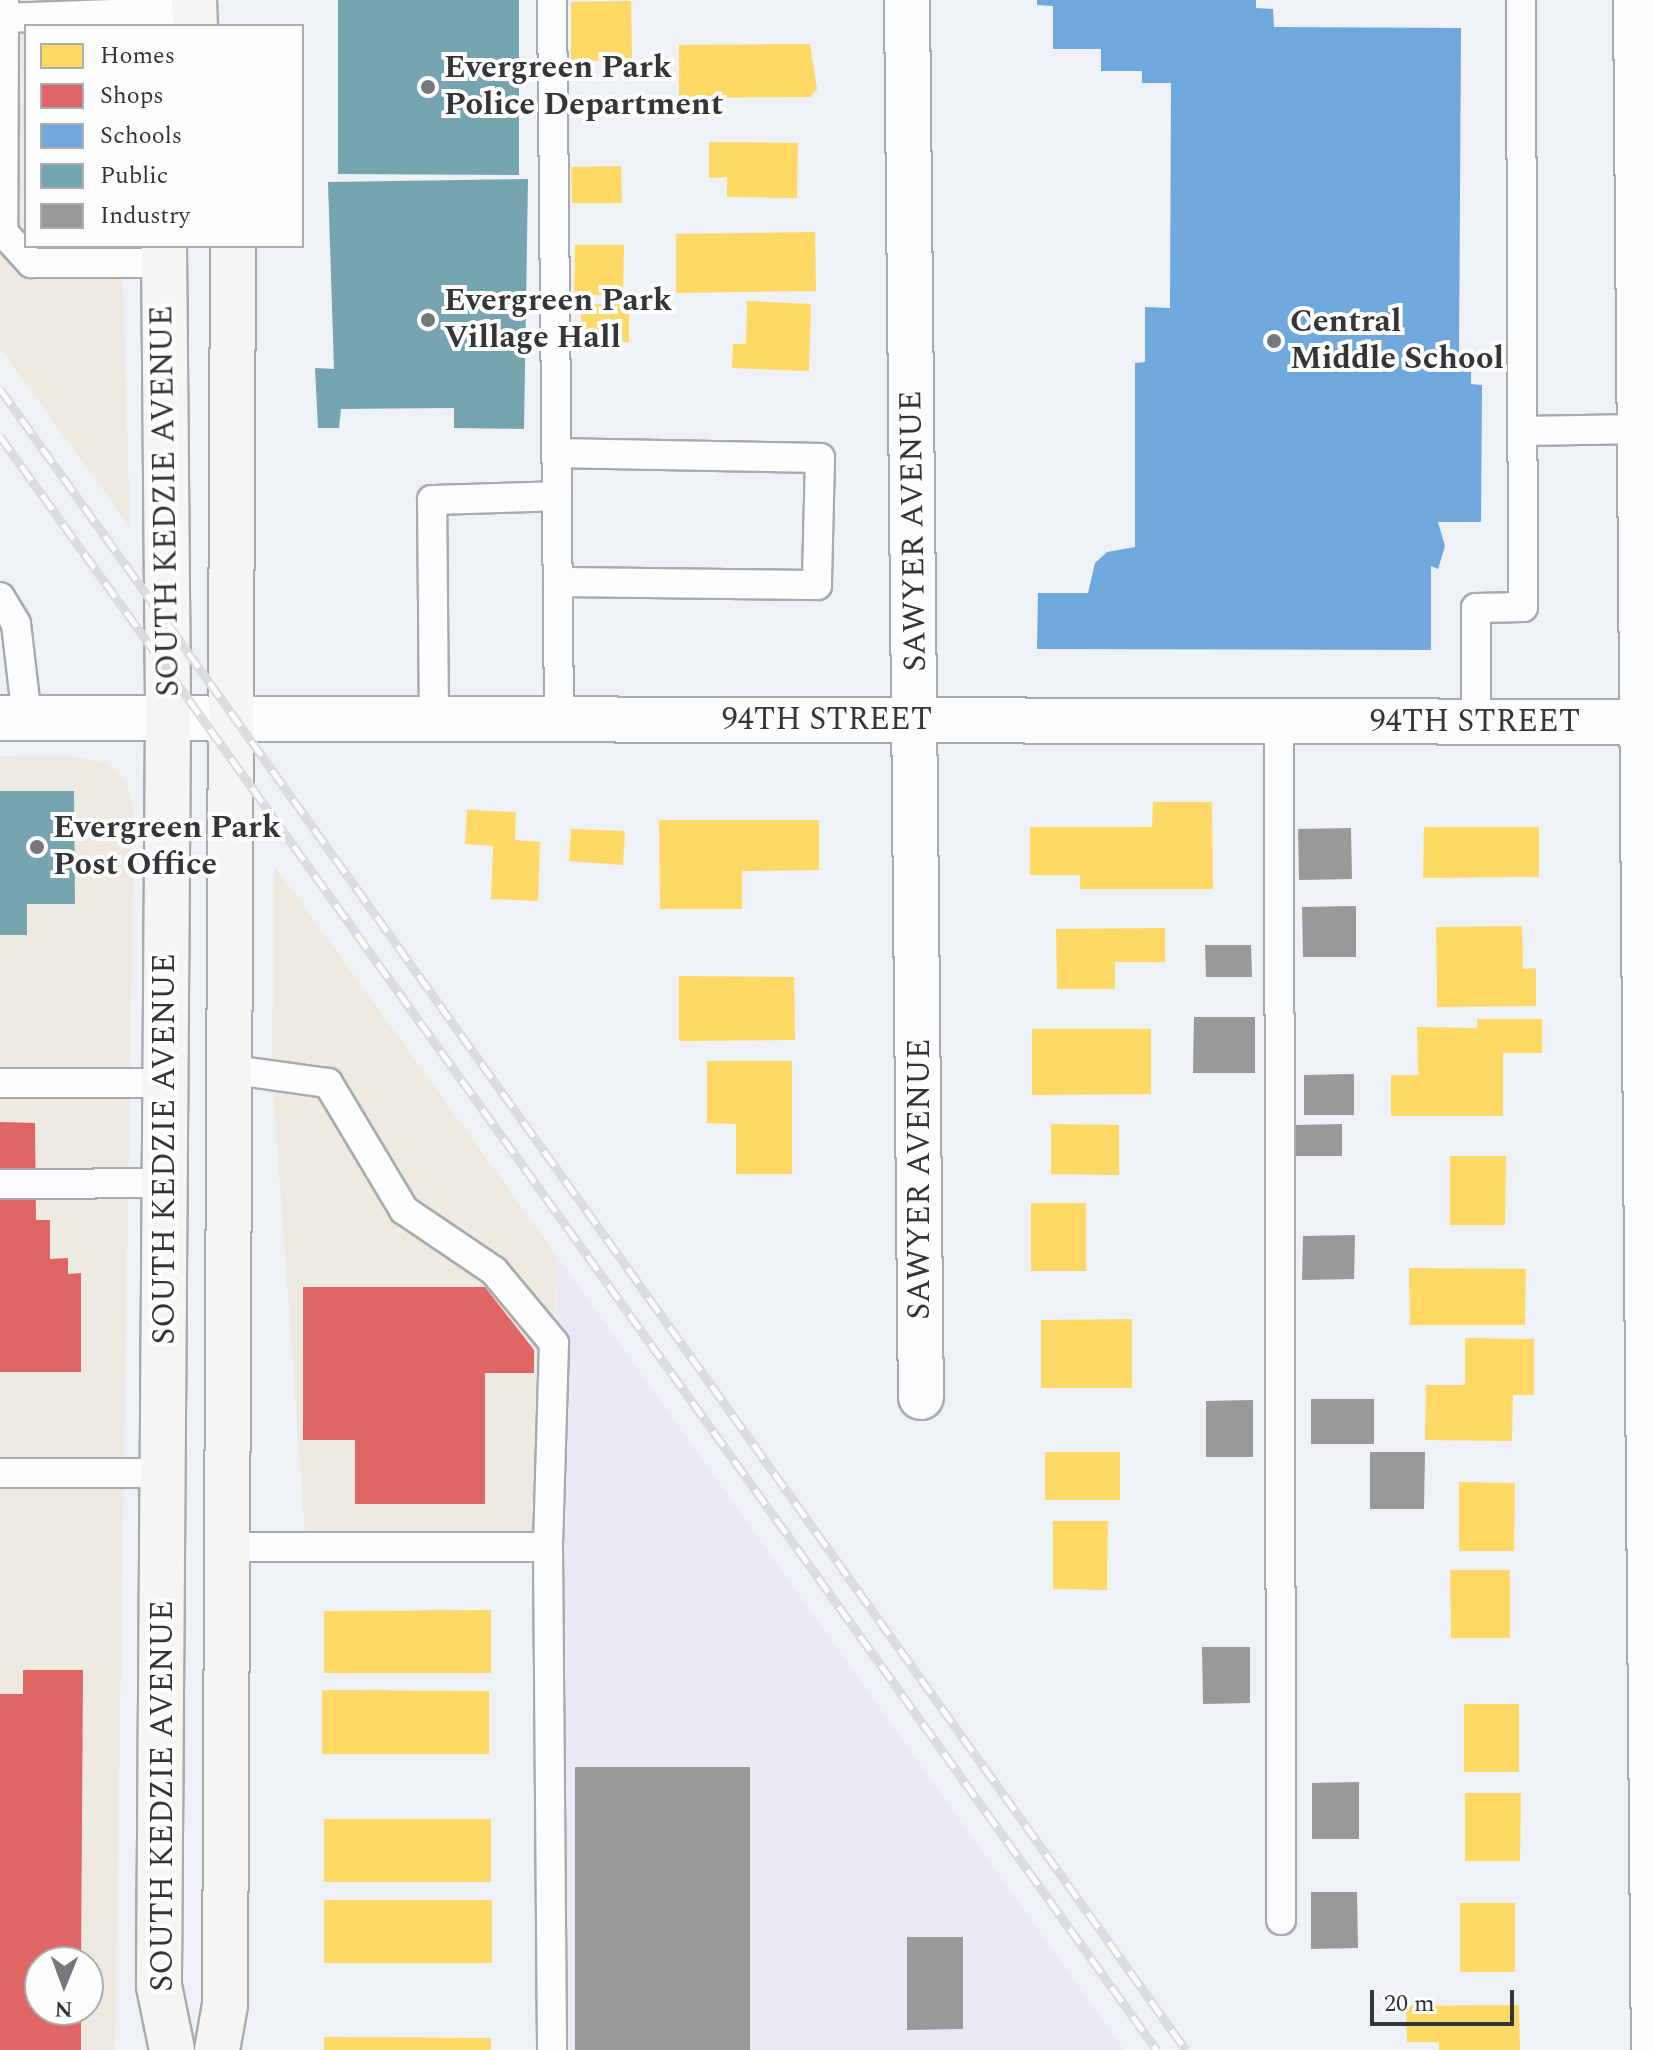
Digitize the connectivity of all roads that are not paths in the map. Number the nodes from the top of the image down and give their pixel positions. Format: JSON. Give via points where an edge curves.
{"nodes":[{"id":1,"x":552,"y":0,"type":"edge"},
{"id":2,"x":907,"y":0,"type":"edge"},
{"id":3,"x":1521,"y":0,"type":"edge"},
{"id":4,"x":1636,"y":0,"type":"edge"},
{"id":5,"x":4,"y":9,"type":"edge"},
{"id":6,"x":194,"y":12,"type":"edge"},
{"id":7,"x":2,"y":229,"type":"edge"},
{"id":8,"x":233,"y":248,"type":"edge"},
{"id":9,"x":164,"y":254,"type":"edge"},
{"id":10,"x":1639,"y":429,"type":"junction"},
{"id":11,"x":1523,"y":431,"type":"junction"},
{"id":12,"x":556,"y":453,"type":"junction"},
{"id":13,"x":557,"y":496,"type":"junction"},
{"id":14,"x":558,"y":582,"type":"junction"},
{"id":15,"x":0,"y":597,"type":"edge"},
{"id":16,"x":9,"y":640,"type":"edge"},
{"id":17,"x":14,"y":718,"type":"edge"},
{"id":18,"x":168,"y":718,"type":"junction"},
{"id":19,"x":232,"y":719,"type":"junction"},
{"id":20,"x":434,"y":719,"type":"junction"},
{"id":21,"x":559,"y":719,"type":"junction"},
{"id":22,"x":917,"y":720,"type":"junction"},
{"id":23,"x":1279,"y":722,"type":"junction"},
{"id":24,"x":1476,"y":722,"type":"junction"},
{"id":25,"x":1648,"y":722,"type":"edge"},
{"id":26,"x":227,"y":1069,"type":"junction"},
{"id":27,"x":0,"y":1083,"type":"edge"},
{"id":28,"x":165,"y":1083,"type":"junction"},
{"id":29,"x":165,"y":1183,"type":"junction"},
{"id":30,"x":0,"y":1184,"type":"edge"},
{"id":31,"x":921,"y":1397,"type":"dead end"},
{"id":32,"x":0,"y":1473,"type":"edge"},
{"id":33,"x":163,"y":1473,"type":"junction"},
{"id":34,"x":225,"y":1547,"type":"junction"},
{"id":35,"x":548,"y":1547,"type":"junction"},
{"id":36,"x":1281,"y":1920,"type":"dead end"},
{"id":37,"x":172,"y":2050,"type":"edge"},
{"id":38,"x":217,"y":2050,"type":"edge"},
{"id":39,"x":552,"y":2050,"type":"edge"},
{"id":40,"x":1654,"y":2050,"type":"edge"}],
"edges":[{"from":1,"to":12,"type":"lane"},
{"from":2,"to":22,"type":"street","name":"SAWYER AVENUE"},
{"from":3,"to":11,"type":"lane"},
{"from":4,"to":10,"type":"street"},
{"from":5,"to":6,"type":"lane"},
{"from":5,"to":7,"type":"lane"},
{"from":7,"to":9,"type":"lane","via":[[31,263]]},
{"from":8,"to":19,"type":"main road","name":"SOUTH KEDZIE AVENUE"},
{"from":9,"to":18,"type":"main road","name":"SOUTH KEDZIE AVENUE"},
{"from":10,"to":11,"type":"lane"},
{"from":10,"to":25,"type":"street"},
{"from":11,"to":24,"type":"lane","via":[[1523,607],[1476,608]]},
{"from":12,"to":13,"type":"lane"},
{"from":12,"to":14,"type":"lane","via":[[820,458],[817,585]]},
{"from":13,"to":14,"type":"lane"},
{"from":13,"to":20,"type":"lane","via":[[432,500]]},
{"from":14,"to":21,"type":"lane"},
{"from":15,"to":16,"type":"lane","via":[[16,624]]},
{"from":16,"to":17,"type":"lane"},
{"from":17,"to":18,"type":"street","name":"94TH STREET"},
{"from":18,"to":19,"type":"street","name":"94TH STREET"},
{"from":18,"to":28,"type":"main road","name":"SOUTH KEDZIE AVENUE"},
{"from":19,"to":20,"type":"street","name":"94TH STREET"},
{"from":19,"to":26,"type":"main road","name":"SOUTH KEDZIE AVENUE"},
{"from":20,"to":21,"type":"street","name":"94TH STREET"},
{"from":21,"to":22,"type":"street","name":"94TH STREET"},
{"from":22,"to":23,"type":"street","name":"94TH STREET"},
{"from":22,"to":31,"type":"street","name":"SAWYER AVENUE"},
{"from":23,"to":24,"type":"street","name":"94TH STREET"},
{"from":23,"to":36,"type":"lane"},
{"from":24,"to":25,"type":"street","name":"94TH STREET"},
{"from":25,"to":40,"type":"street"},
{"from":26,"to":34,"type":"main road","name":"SOUTH KEDZIE AVENUE"},
{"from":26,"to":35,"type":"lane","via":[[328,1083],[404,1210],[494,1271],[554,1343]]},
{"from":27,"to":28,"type":"lane"},
{"from":28,"to":29,"type":"main road","name":"SOUTH KEDZIE AVENUE"},
{"from":29,"to":30,"type":"lane"},
{"from":29,"to":33,"type":"main road","name":"SOUTH KEDZIE AVENUE"},
{"from":32,"to":33,"type":"lane"},
{"from":33,"to":37,"type":"main road","name":"SOUTH KEDZIE AVENUE","via":[[159,1986]]},
{"from":34,"to":35,"type":"lane"},
{"from":34,"to":38,"type":"main road","name":"SOUTH KEDZIE AVENUE","via":[[225,2005]]},
{"from":35,"to":39,"type":"lane"}]}
